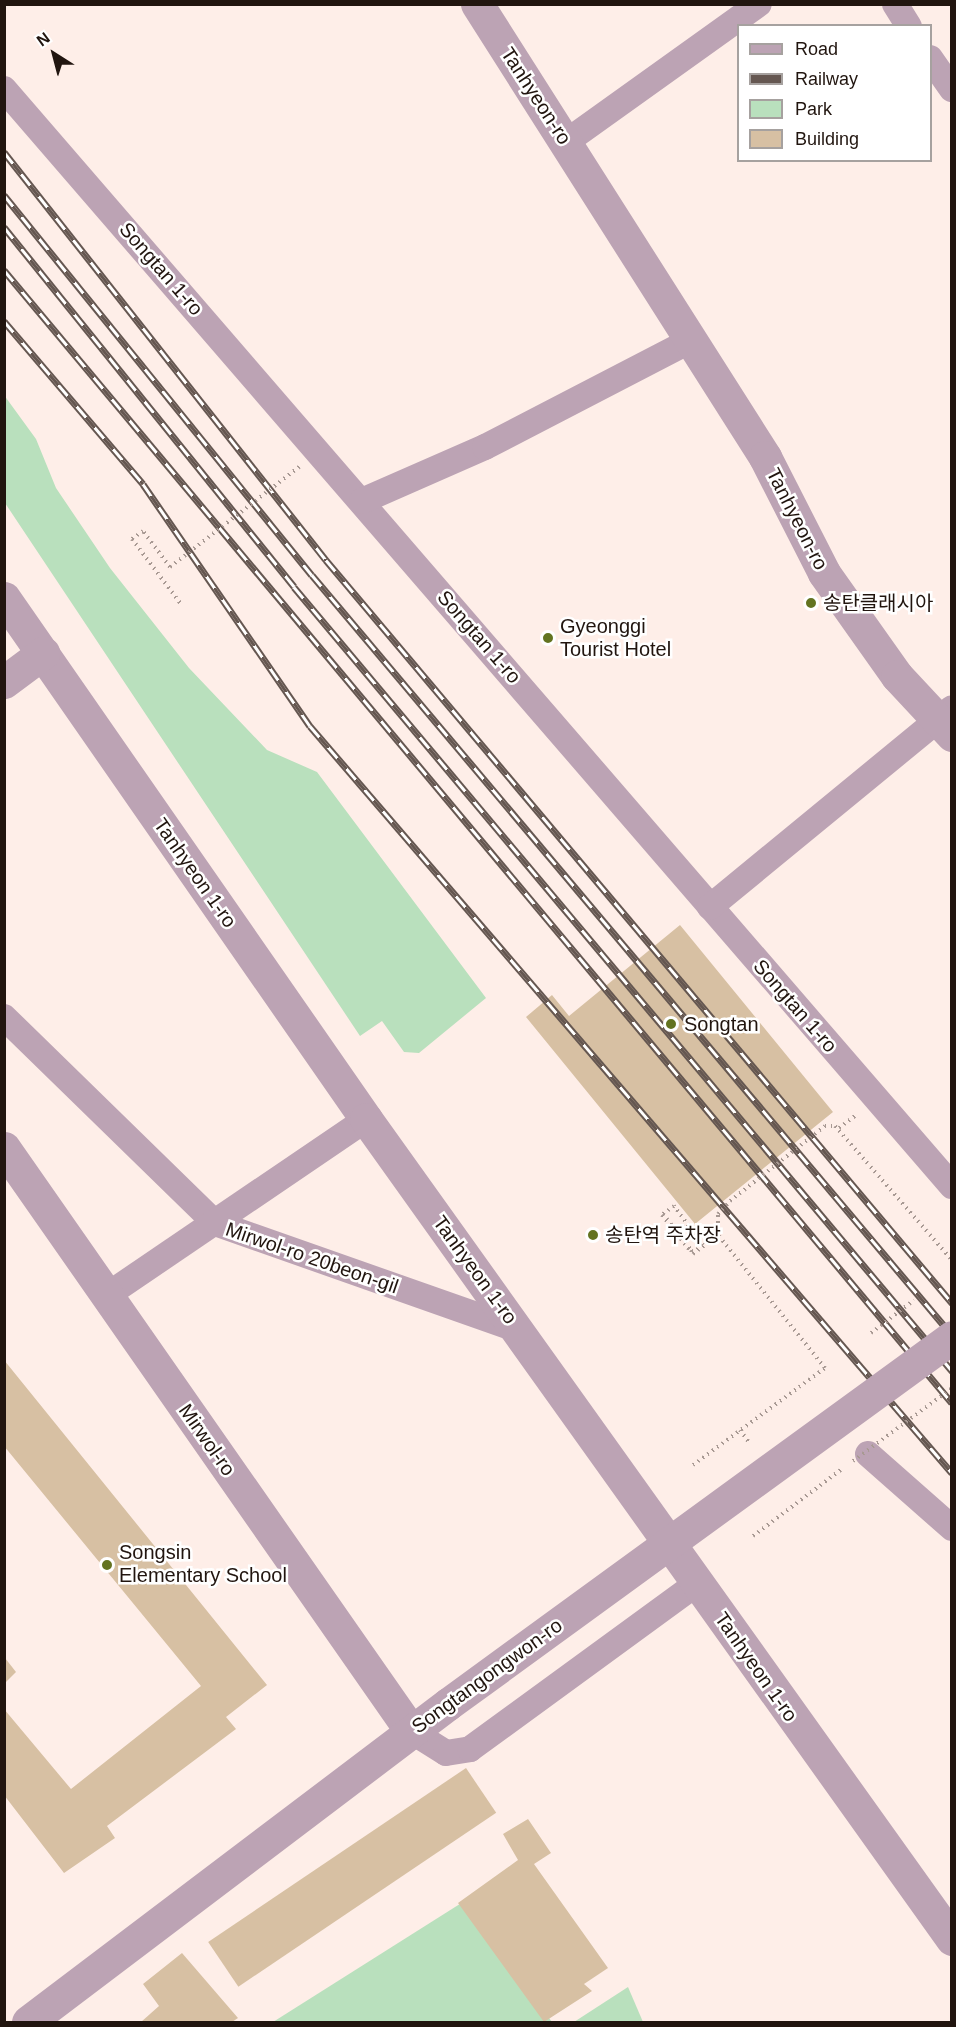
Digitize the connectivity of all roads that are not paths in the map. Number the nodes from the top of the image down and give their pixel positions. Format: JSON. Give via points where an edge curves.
{"nodes":[{"id":1,"x":477,"y":4,"type":"edge"},
{"id":2,"x":759,"y":4,"type":"edge"},
{"id":3,"x":895,"y":4,"type":"edge"},
{"id":4,"x":908,"y":24,"type":"edge"},
{"id":5,"x":932,"y":61,"type":"edge"},
{"id":6,"x":4,"y":89,"type":"edge"},
{"id":7,"x":951,"y":89,"type":"edge"},
{"id":8,"x":566,"y":142,"type":"junction"},
{"id":9,"x":691,"y":340,"type":"junction"},
{"id":10,"x":362,"y":501,"type":"junction"},
{"id":11,"x":4,"y":598,"type":"edge"},
{"id":12,"x":43,"y":653,"type":"junction"},
{"id":13,"x":4,"y":682,"type":"edge"},
{"id":14,"x":946,"y":720,"type":"edge"},
{"id":15,"x":710,"y":907,"type":"junction"},
{"id":16,"x":4,"y":1017,"type":"edge"},
{"id":17,"x":366,"y":1119,"type":"junction"},
{"id":18,"x":4,"y":1148,"type":"edge"},
{"id":19,"x":951,"y":1186,"type":"edge"},
{"id":20,"x":215,"y":1223,"type":"junction"},
{"id":21,"x":106,"y":1296,"type":"junction"},
{"id":22,"x":518,"y":1330,"type":"junction"},
{"id":23,"x":951,"y":1337,"type":"edge"},
{"id":24,"x":868,"y":1454,"type":"dead end"},
{"id":25,"x":951,"y":1528,"type":"edge"},
{"id":26,"x":698,"y":1584,"type":"junction"},
{"id":27,"x":411,"y":1731,"type":"junction"},
{"id":28,"x":951,"y":1939,"type":"edge"},
{"id":29,"x":28,"y":2022,"type":"edge"}],
"edges":[{"from":1,"to":8,"type":"street","name":"Tanhyeon-ro"},
{"from":2,"to":8,"type":"street"},
{"from":3,"to":4,"type":"street"},
{"from":5,"to":7,"type":"street"},
{"from":6,"to":10,"type":"street","name":"Songtan 1-ro"},
{"from":8,"to":9,"type":"street","name":"Tanhyeon-ro"},
{"from":9,"to":10,"type":"street","via":[[485,447]]},
{"from":9,"to":14,"type":"street","name":"Tanhyeon-ro","via":[[765,457],[824,573],[897,676]]},
{"from":10,"to":15,"type":"street","name":"Songtan 1-ro"},
{"from":11,"to":12,"type":"street","name":"Tanhyeon 1-ro"},
{"from":12,"to":13,"type":"street"},
{"from":12,"to":17,"type":"street","name":"Tanhyeon 1-ro"},
{"from":14,"to":15,"type":"street","name":"Tanhyeon-ro"},
{"from":15,"to":19,"type":"street","name":"Songtan 1-ro"},
{"from":16,"to":20,"type":"street","name":"Mirwol-ro 20beon-gil"},
{"from":17,"to":20,"type":"street"},
{"from":17,"to":22,"type":"street","name":"Tanhyeon 1-ro"},
{"from":18,"to":21,"type":"street","name":"Mirwol-ro"},
{"from":20,"to":21,"type":"street"},
{"from":20,"to":22,"type":"street","name":"Mirwol-ro 20beon-gil"},
{"from":21,"to":27,"type":"street","name":"Mirwol-ro"},
{"from":22,"to":26,"type":"street","name":"Tanhyeon 1-ro"},
{"from":23,"to":27,"type":"street","name":"Songtangongwon-ro","bridge":true},
{"from":24,"to":25,"type":"street"},
{"from":26,"to":27,"type":"street","via":[[470,1749],[446,1753]]},
{"from":26,"to":28,"type":"street","name":"Tanhyeon 1-ro"},
{"from":27,"to":29,"type":"street","name":"Songtangongwon-ro"}]}
